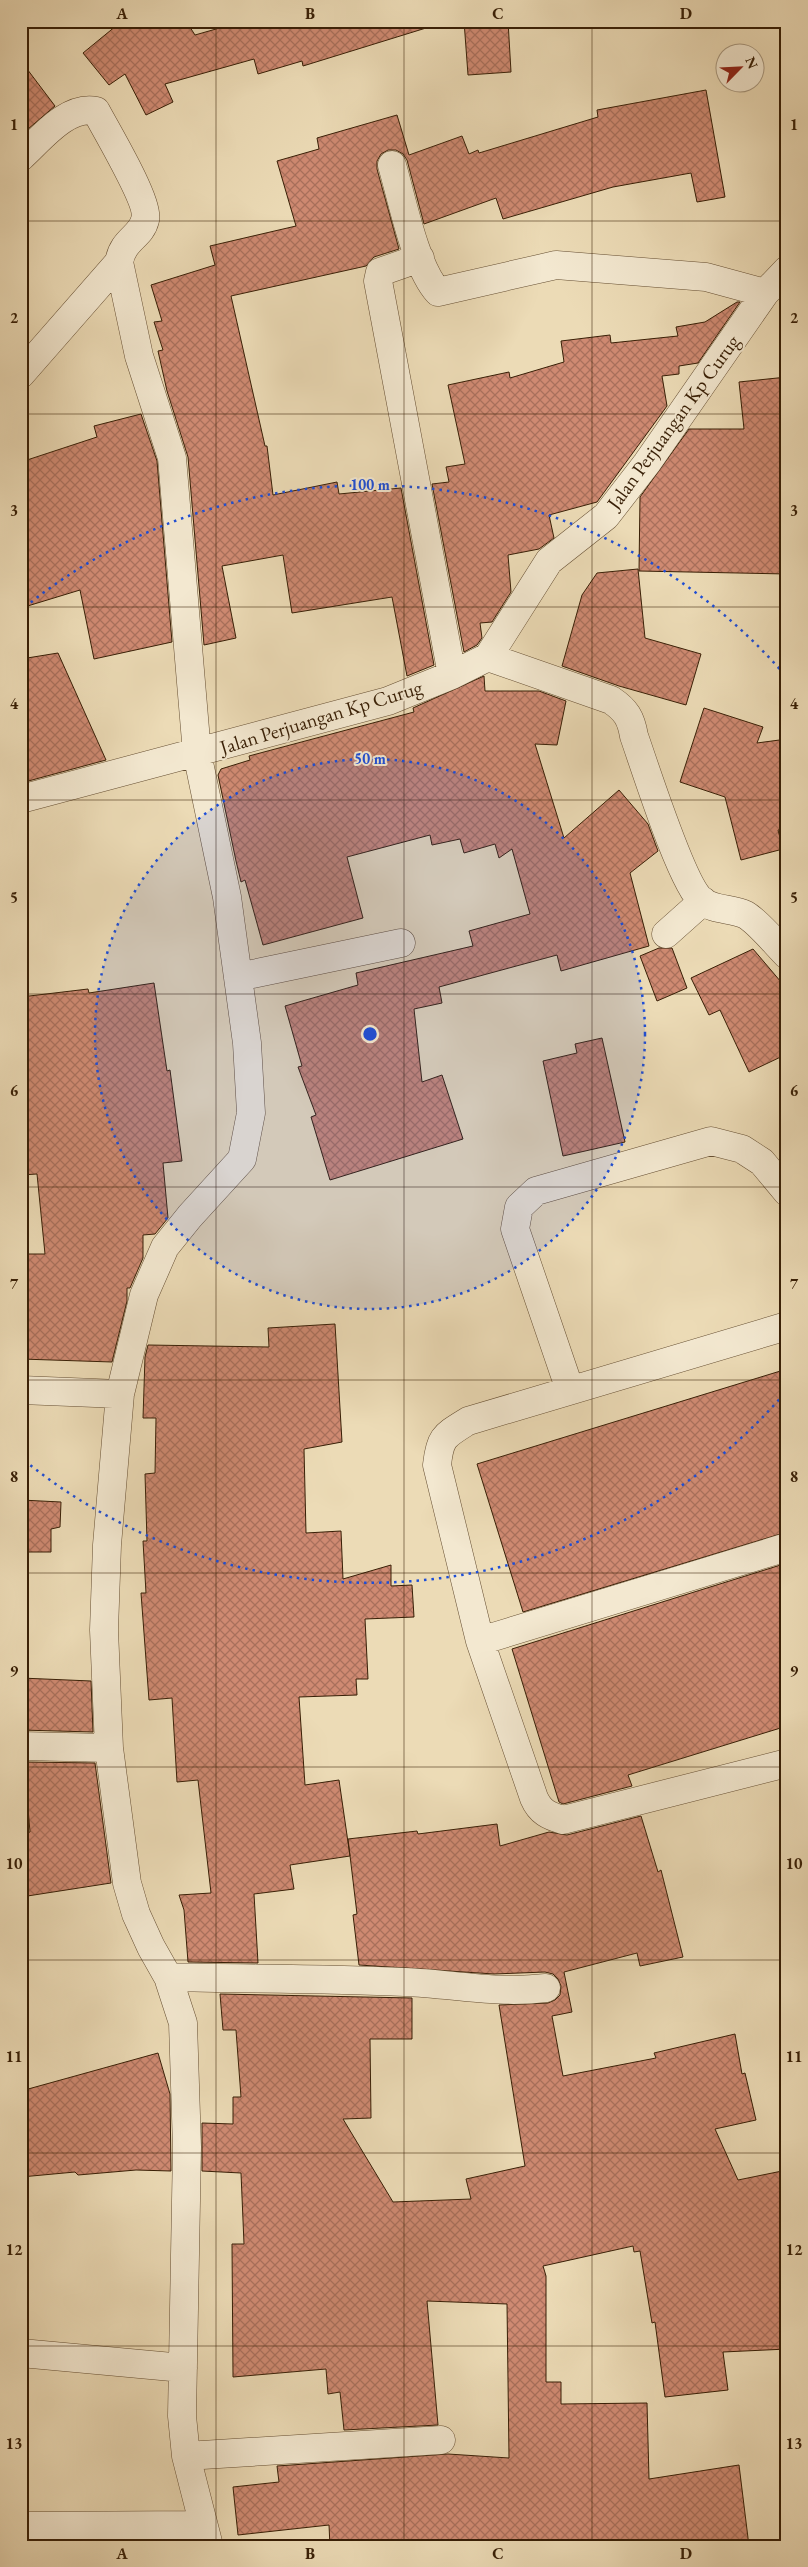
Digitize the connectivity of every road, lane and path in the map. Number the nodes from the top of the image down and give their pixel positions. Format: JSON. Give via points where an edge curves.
{"nodes":[{"id":1,"x":21,"y":156,"type":"edge"},
{"id":2,"x":392,"y":165,"type":"dead end"},
{"id":3,"x":420,"y":258,"type":"junction"},
{"id":4,"x":119,"y":262,"type":"junction"},
{"id":5,"x":787,"y":270,"type":"edge"},
{"id":6,"x":765,"y":294,"type":"junction"},
{"id":7,"x":21,"y":374,"type":"edge"},
{"id":8,"x":488,"y":657,"type":"junction"},
{"id":9,"x":452,"y":675,"type":"junction"},
{"id":10,"x":198,"y":753,"type":"junction"},
{"id":11,"x":21,"y":799,"type":"edge"},
{"id":12,"x":703,"y":902,"type":"junction"},
{"id":13,"x":666,"y":934,"type":"dead end"},
{"id":14,"x":401,"y":943,"type":"dead end"},
{"id":15,"x":787,"y":955,"type":"edge"},
{"id":16,"x":238,"y":977,"type":"junction"},
{"id":17,"x":787,"y":1192,"type":"edge"},
{"id":18,"x":787,"y":1326,"type":"edge"},
{"id":19,"x":21,"y":1390,"type":"edge"},
{"id":20,"x":570,"y":1390,"type":"junction"},
{"id":21,"x":120,"y":1394,"type":"junction"},
{"id":22,"x":787,"y":1547,"type":"edge"},
{"id":23,"x":480,"y":1641,"type":"junction"},
{"id":24,"x":21,"y":1746,"type":"edge"},
{"id":25,"x":109,"y":1748,"type":"junction"},
{"id":26,"x":787,"y":1763,"type":"edge"},
{"id":27,"x":168,"y":1978,"type":"junction"},
{"id":28,"x":546,"y":1988,"type":"dead end"},
{"id":29,"x":21,"y":2353,"type":"edge"},
{"id":30,"x":183,"y":2368,"type":"junction"},
{"id":31,"x":441,"y":2440,"type":"dead end"},
{"id":32,"x":186,"y":2456,"type":"junction"},
{"id":33,"x":21,"y":2526,"type":"edge"},
{"id":34,"x":206,"y":2535,"type":"edge"}],
"edges":[{"from":1,"to":4,"type":"street","via":[[77,111],[96,111],[146,211],[143,227],[121,250]]},
{"from":2,"to":3,"type":"street"},
{"from":3,"to":6,"type":"street","via":[[438,292],[556,265],[706,277]]},
{"from":3,"to":9,"type":"street","via":[[380,272],[378,281]]},
{"from":4,"to":7,"type":"street"},
{"from":4,"to":10,"type":"street","via":[[139,356],[172,458]]},
{"from":5,"to":6,"type":"street","name":"Jalan Perjuangan Kp Curug"},
{"from":6,"to":8,"type":"street","name":"Jalan Perjuangan Kp Curug","via":[[606,516],[549,561]]},
{"from":8,"to":9,"type":"street","name":"Jalan Perjuangan Kp Curug"},
{"from":8,"to":12,"type":"street","via":[[611,700],[625,710],[632,720],[634,736],[684,871]]},
{"from":9,"to":10,"type":"street","name":"Jalan Perjuangan Kp Curug","via":[[388,700]]},
{"from":10,"to":11,"type":"street","name":"Jalan Perjuangan Kp Curug"},
{"from":10,"to":16,"type":"street","via":[[227,897]]},
{"from":12,"to":13,"type":"street"},
{"from":12,"to":15,"type":"street","via":[[746,915]]},
{"from":14,"to":16,"type":"street"},
{"from":16,"to":21,"type":"street","via":[[247,1043],[251,1113],[242,1159],[165,1247],[144,1295]]},
{"from":17,"to":20,"type":"street","via":[[762,1162],[742,1149],[711,1141],[536,1191],[519,1207],[515,1229]]},
{"from":18,"to":20,"type":"street"},
{"from":19,"to":21,"type":"street"},
{"from":20,"to":23,"type":"street","via":[[468,1421],[439,1444],[437,1465]]},
{"from":21,"to":25,"type":"street","via":[[107,1545],[104,1630]]},
{"from":22,"to":23,"type":"street"},
{"from":23,"to":26,"type":"street","via":[[534,1798],[538,1808],[549,1816],[563,1820]]},
{"from":24,"to":25,"type":"street"},
{"from":25,"to":27,"type":"street","via":[[127,1883],[136,1914]]},
{"from":27,"to":28,"type":"street","via":[[418,1982],[517,1992]]},
{"from":27,"to":30,"type":"street","via":[[183,2022],[187,2083]]},
{"from":29,"to":30,"type":"street"},
{"from":30,"to":32,"type":"street","via":[[182,2416]]},
{"from":31,"to":32,"type":"street"},
{"from":32,"to":34,"type":"street"},
{"from":33,"to":34,"type":"street"}]}
